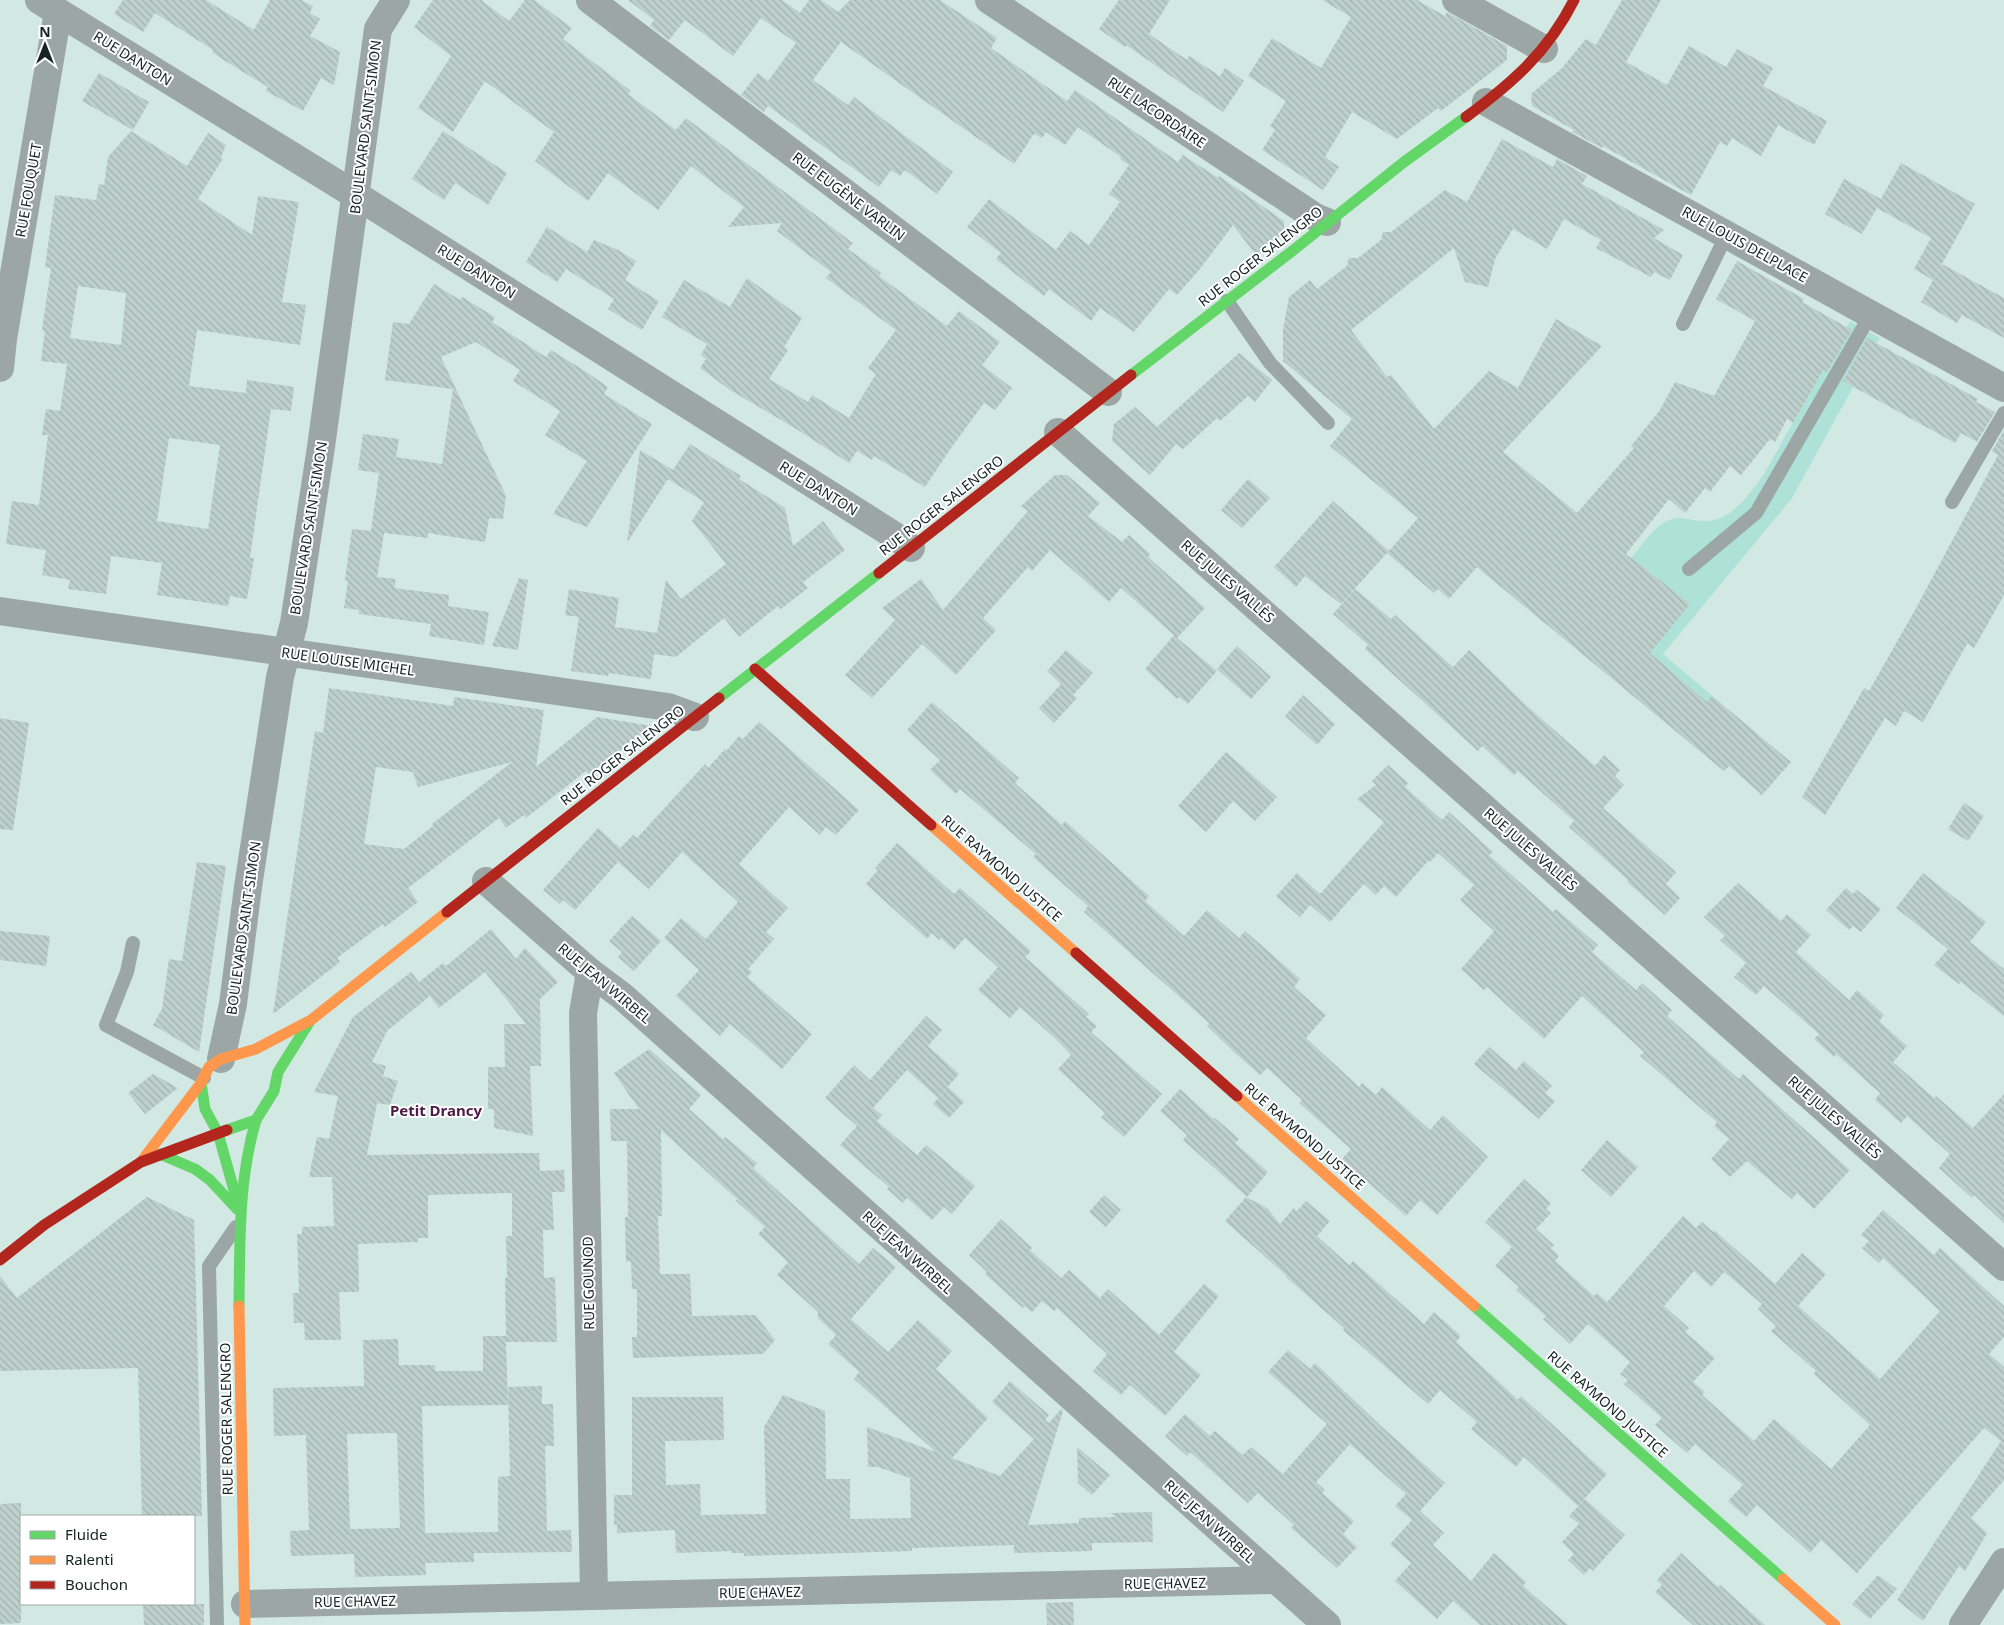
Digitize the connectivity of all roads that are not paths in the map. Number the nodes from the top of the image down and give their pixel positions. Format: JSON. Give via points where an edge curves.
{"nodes":[{"id":1,"x":396,"y":0,"type":"edge"},
{"id":2,"x":590,"y":0,"type":"edge"},
{"id":3,"x":988,"y":0,"type":"edge"},
{"id":4,"x":1456,"y":0,"type":"edge"},
{"id":5,"x":1574,"y":0,"type":"edge"},
{"id":6,"x":49,"y":6,"type":"edge"},
{"id":7,"x":1544,"y":49,"type":"junction"},
{"id":8,"x":1486,"y":102,"type":"junction"},
{"id":9,"x":356,"y":195,"type":"junction"},
{"id":10,"x":1327,"y":222,"type":"junction"},
{"id":11,"x":1727,"y":234,"type":"junction"},
{"id":12,"x":1227,"y":301,"type":"junction"},
{"id":13,"x":1871,"y":314,"type":"junction"},
{"id":14,"x":1683,"y":324,"type":"dead end"},
{"id":15,"x":2,"y":338,"type":"edge"},
{"id":16,"x":0,"y":368,"type":"edge"},
{"id":17,"x":2004,"y":388,"type":"edge"},
{"id":18,"x":1108,"y":392,"type":"junction"},
{"id":19,"x":2004,"y":413,"type":"edge"},
{"id":20,"x":1328,"y":424,"type":"dead end"},
{"id":21,"x":1058,"y":432,"type":"junction"},
{"id":22,"x":1952,"y":502,"type":"dead end"},
{"id":23,"x":912,"y":548,"type":"junction"},
{"id":24,"x":1689,"y":570,"type":"dead end"},
{"id":25,"x":0,"y":612,"type":"edge"},
{"id":26,"x":286,"y":652,"type":"junction"},
{"id":27,"x":755,"y":670,"type":"junction"},
{"id":28,"x":695,"y":717,"type":"junction"},
{"id":29,"x":486,"y":881,"type":"junction"},
{"id":30,"x":133,"y":943,"type":"dead end"},
{"id":31,"x":590,"y":972,"type":"junction"},
{"id":32,"x":311,"y":1020,"type":"junction"},
{"id":33,"x":261,"y":1055,"type":"junction"},
{"id":34,"x":278,"y":1072,"type":"junction"},
{"id":35,"x":208,"y":1073,"type":"junction"},
{"id":36,"x":256,"y":1120,"type":"junction"},
{"id":37,"x":218,"y":1133,"type":"junction"},
{"id":38,"x":160,"y":1154,"type":"junction"},
{"id":39,"x":141,"y":1162,"type":"junction"},
{"id":40,"x":240,"y":1217,"type":"junction"},
{"id":41,"x":0,"y":1260,"type":"edge"},
{"id":42,"x":2004,"y":1266,"type":"edge"},
{"id":43,"x":2004,"y":1562,"type":"edge"},
{"id":44,"x":1276,"y":1580,"type":"junction"},
{"id":45,"x":594,"y":1595,"type":"junction"},
{"id":46,"x":245,"y":1615,"type":"edge"},
{"id":47,"x":216,"y":1625,"type":"edge"},
{"id":48,"x":1327,"y":1625,"type":"edge"},
{"id":49,"x":1835,"y":1625,"type":"edge"},
{"id":50,"x":1963,"y":1625,"type":"edge"}],
"edges":[{"from":1,"to":9,"type":"street","name":"BOULEVARD SAINT-SIMON","via":[[378,30]]},
{"from":2,"to":18,"type":"street","name":"RUE EUGÈNE VARLIN"},
{"from":3,"to":10,"type":"street","name":"RUE LACORDAIRE","via":[[1307,212]]},
{"from":4,"to":7,"type":"street"},
{"from":5,"to":7,"type":"main road","name":"RUE ROGER SALENGRO"},
{"from":6,"to":9,"type":"street","name":"RUE DANTON"},
{"from":6,"to":15,"type":"street","name":"RUE FOUQUET"},
{"from":7,"to":8,"type":"main road","name":"RUE ROGER SALENGRO"},
{"from":8,"to":10,"type":"main road","name":"RUE ROGER SALENGRO"},
{"from":8,"to":11,"type":"street","name":"RUE LOUIS DELPLACE"},
{"from":9,"to":23,"type":"street","name":"RUE DANTON"},
{"from":9,"to":26,"type":"street","name":"BOULEVARD SAINT-SIMON","via":[[294,623]]},
{"from":10,"to":12,"type":"main road","name":"RUE ROGER SALENGRO"},
{"from":11,"to":13,"type":"street","name":"RUE LOUIS DELPLACE"},
{"from":11,"to":14,"type":"lane"},
{"from":12,"to":18,"type":"main road","name":"RUE ROGER SALENGRO"},
{"from":12,"to":20,"type":"lane","via":[[1270,363]]},
{"from":13,"to":17,"type":"street","name":"RUE LOUIS DELPLACE"},
{"from":13,"to":24,"type":"lane","via":[[1756,513]]},
{"from":15,"to":16,"type":"street","name":"RUE FOUQUET"},
{"from":18,"to":21,"type":"main road","name":"RUE ROGER SALENGRO"},
{"from":19,"to":22,"type":"lane"},
{"from":21,"to":23,"type":"main road","name":"RUE ROGER SALENGRO"},
{"from":21,"to":42,"type":"street","name":"RUE JULES VALLÈS"},
{"from":23,"to":27,"type":"main road","name":"RUE ROGER SALENGRO"},
{"from":25,"to":26,"type":"street","name":"RUE LOUISE MICHEL"},
{"from":26,"to":28,"type":"street","name":"RUE LOUISE MICHEL","via":[[668,707]]},
{"from":26,"to":35,"type":"street","name":"BOULEVARD SAINT-SIMON","via":[[250,878],[234,1004]]},
{"from":27,"to":28,"type":"main road","name":"RUE ROGER SALENGRO"},
{"from":27,"to":49,"type":"main road","name":"RUE RAYMOND JUSTICE"},
{"from":28,"to":29,"type":"main road","name":"RUE ROGER SALENGRO"},
{"from":29,"to":31,"type":"street","name":"RUE JEAN WIRBEL"},
{"from":29,"to":32,"type":"main road","name":"RUE ROGER SALENGRO"},
{"from":30,"to":35,"type":"lane","via":[[127,972],[106,1025]]},
{"from":31,"to":44,"type":"street","name":"RUE JEAN WIRBEL","via":[[629,1002]]},
{"from":31,"to":45,"type":"street","name":"RUE GOUNOD","via":[[583,1013]]},
{"from":32,"to":33,"type":"main road","name":"RUE ROGER SALENGRO"},
{"from":32,"to":34,"type":"main road","name":"RUE ROGER SALENGRO"},
{"from":33,"to":34,"type":"main road"},
{"from":33,"to":35,"type":"main road"},
{"from":34,"to":36,"type":"main road","via":[[274,1091]]},
{"from":35,"to":37,"type":"main road","via":[[205,1109]]},
{"from":35,"to":39,"type":"main road"},
{"from":36,"to":37,"type":"main road"},
{"from":36,"to":40,"type":"main road","name":"RUE ROGER SALENGRO","via":[[247,1151]]},
{"from":37,"to":38,"type":"main road"},
{"from":37,"to":40,"type":"main road","name":"RUE ROGER SALENGRO"},
{"from":38,"to":39,"type":"main road"},
{"from":38,"to":40,"type":"main road","via":[[195,1169],[210,1180]]},
{"from":39,"to":41,"type":"main road","via":[[44,1225]]},
{"from":40,"to":46,"type":"main road","name":"RUE ROGER SALENGRO","via":[[239,1356]]},
{"from":40,"to":47,"type":"lane","via":[[209,1266]]},
{"from":43,"to":50,"type":"street"},
{"from":44,"to":45,"type":"street","name":"RUE CHAVEZ"},
{"from":44,"to":48,"type":"street","name":"RUE JEAN WIRBEL"},
{"from":45,"to":46,"type":"street","name":"RUE CHAVEZ"}]}
